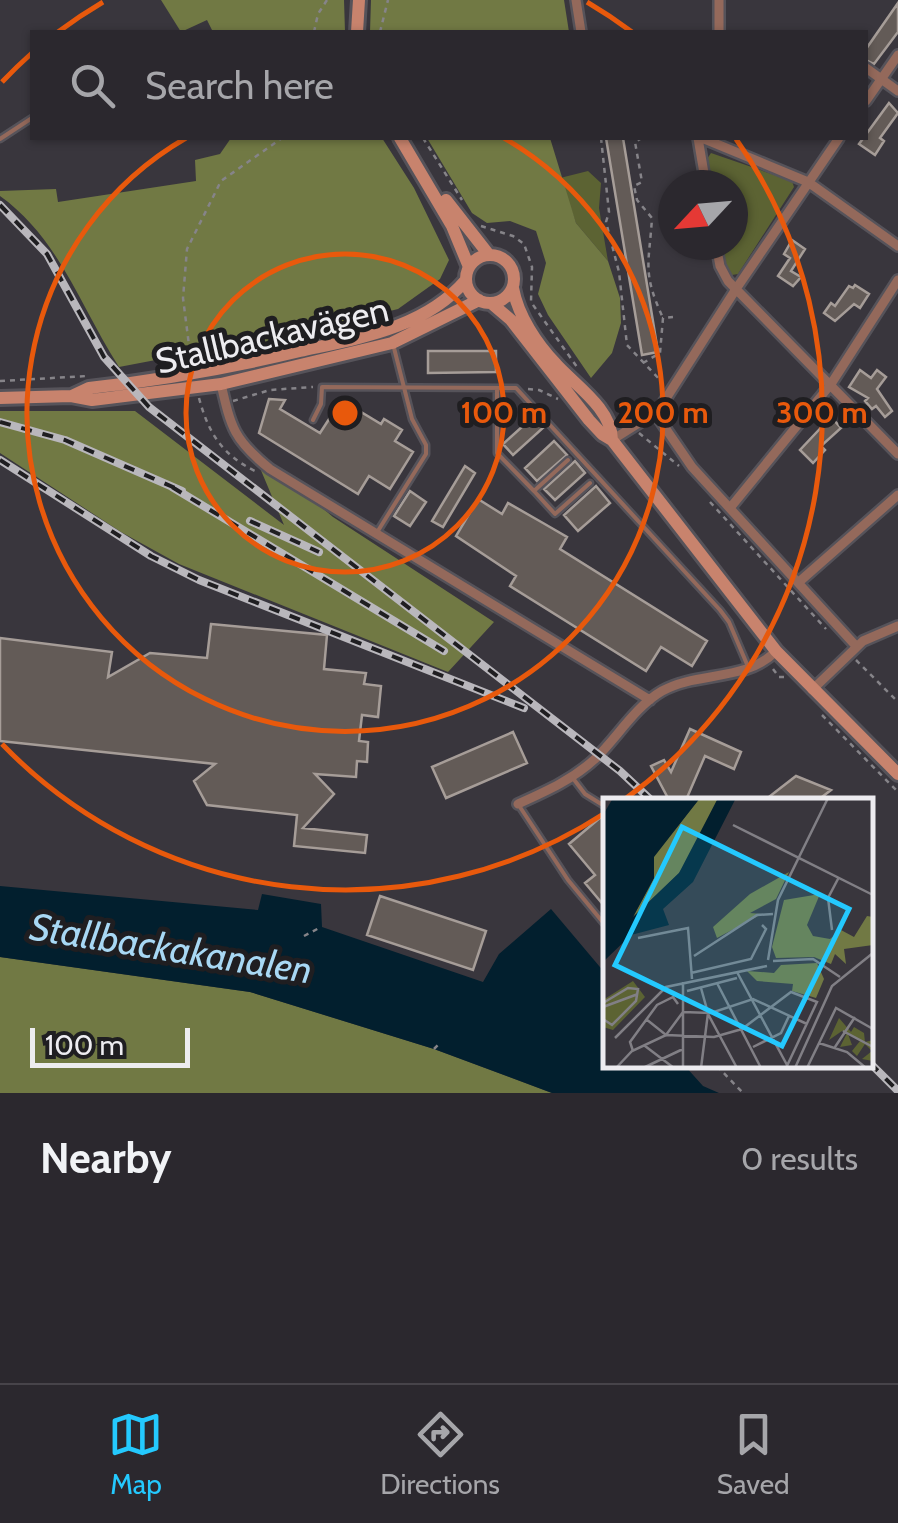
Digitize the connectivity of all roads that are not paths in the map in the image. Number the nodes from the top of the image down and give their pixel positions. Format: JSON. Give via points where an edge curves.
{"nodes":[{"id":1,"x":358,"y":0,"type":"edge"},
{"id":2,"x":576,"y":0,"type":"edge"},
{"id":3,"x":719,"y":0,"type":"edge"},
{"id":4,"x":356,"y":30,"type":"edge"},
{"id":5,"x":582,"y":30,"type":"edge"},
{"id":6,"x":719,"y":30,"type":"edge"},
{"id":7,"x":898,"y":55,"type":"edge"},
{"id":8,"x":868,"y":69,"type":"edge"},
{"id":9,"x":881,"y":79,"type":"junction"},
{"id":10,"x":898,"y":91,"type":"edge"},
{"id":11,"x":868,"y":97,"type":"edge"},
{"id":12,"x":30,"y":119,"type":"edge"},
{"id":13,"x":0,"y":139,"type":"edge"},
{"id":14,"x":401,"y":140,"type":"edge"},
{"id":15,"x":700,"y":140,"type":"edge"},
{"id":16,"x":705,"y":140,"type":"edge"},
{"id":17,"x":838,"y":140,"type":"edge"},
{"id":18,"x":417,"y":163,"type":"junction"},
{"id":19,"x":704,"y":170,"type":"edge"},
{"id":20,"x":808,"y":182,"type":"junction"},
{"id":21,"x":898,"y":246,"type":"edge"},
{"id":22,"x":489,"y":254,"type":"junction"},
{"id":23,"x":720,"y":260,"type":"edge"},
{"id":24,"x":468,"y":274,"type":"junction"},
{"id":25,"x":898,"y":280,"type":"edge"},
{"id":26,"x":513,"y":288,"type":"junction"},
{"id":27,"x":736,"y":288,"type":"junction"},
{"id":28,"x":485,"y":302,"type":"junction"},
{"id":29,"x":391,"y":337,"type":"junction"},
{"id":30,"x":195,"y":381,"type":"junction"},
{"id":31,"x":221,"y":384,"type":"junction"},
{"id":32,"x":831,"y":384,"type":"junction"},
{"id":33,"x":404,"y":388,"type":"junction"},
{"id":34,"x":497,"y":388,"type":"junction"},
{"id":35,"x":0,"y":398,"type":"edge"},
{"id":36,"x":655,"y":413,"type":"junction"},
{"id":37,"x":313,"y":420,"type":"dead end"},
{"id":38,"x":612,"y":440,"type":"junction"},
{"id":39,"x":898,"y":454,"type":"edge"},
{"id":40,"x":568,"y":460,"type":"dead end"},
{"id":41,"x":590,"y":484,"type":"dead end"},
{"id":42,"x":534,"y":492,"type":"junction"},
{"id":43,"x":898,"y":495,"type":"edge"},
{"id":44,"x":730,"y":508,"type":"junction"},
{"id":45,"x":376,"y":534,"type":"junction"},
{"id":46,"x":799,"y":582,"type":"junction"},
{"id":47,"x":898,"y":626,"type":"edge"},
{"id":48,"x":856,"y":646,"type":"junction"},
{"id":49,"x":776,"y":651,"type":"junction"},
{"id":50,"x":748,"y":669,"type":"junction"},
{"id":51,"x":812,"y":690,"type":"junction"},
{"id":52,"x":650,"y":700,"type":"junction"},
{"id":53,"x":898,"y":774,"type":"edge"},
{"id":54,"x":572,"y":777,"type":"junction"},
{"id":55,"x":518,"y":804,"type":"joint"},
{"id":56,"x":603,"y":805,"type":"edge"},
{"id":57,"x":603,"y":922,"type":"edge"}],
"edges":[{"from":1,"to":4,"type":"street"},
{"from":2,"to":5,"type":"street"},
{"from":3,"to":6,"type":"street"},
{"from":7,"to":9,"type":"street"},
{"from":8,"to":9,"type":"street"},
{"from":9,"to":10,"type":"street"},
{"from":9,"to":11,"type":"street"},
{"from":12,"to":13,"type":"lane"},
{"from":14,"to":18,"type":"street"},
{"from":15,"to":19,"type":"street"},
{"from":16,"to":20,"type":"street"},
{"from":17,"to":20,"type":"street"},
{"from":18,"to":22,"type":"street"},
{"from":18,"to":24,"type":"street","via":[[452,226]]},
{"from":20,"to":21,"type":"street"},
{"from":20,"to":27,"type":"street"},
{"from":22,"to":24,"type":"street","via":[[477,258]]},
{"from":22,"to":26,"type":"street","via":[[511,265]]},
{"from":23,"to":27,"type":"street"},
{"from":24,"to":28,"type":"street","via":[[470,291]]},
{"from":24,"to":29,"type":"street","name":"Stallbackavägen"},
{"from":25,"to":32,"type":"street"},
{"from":26,"to":28,"type":"street","via":[[504,299]]},
{"from":26,"to":38,"type":"street","via":[[535,338],[600,412]]},
{"from":27,"to":32,"type":"street"},
{"from":27,"to":36,"type":"street"},
{"from":28,"to":29,"type":"street","name":"Stallbackavägen"},
{"from":28,"to":38,"type":"street","via":[[511,320]]},
{"from":29,"to":30,"type":"street","name":"Stallbackavägen"},
{"from":29,"to":31,"type":"street","name":"Stallbackavägen"},
{"from":29,"to":33,"type":"lane"},
{"from":30,"to":31,"type":"street","name":"Stallbackavägen"},
{"from":30,"to":35,"type":"street","name":"Stallbackavägen","via":[[92,400]]},
{"from":31,"to":45,"type":"street","via":[[240,444]]},
{"from":32,"to":39,"type":"street"},
{"from":32,"to":44,"type":"street"},
{"from":33,"to":34,"type":"lane"},
{"from":33,"to":37,"type":"lane","via":[[322,387]]},
{"from":33,"to":45,"type":"lane","via":[[426,454]]},
{"from":34,"to":42,"type":"lane","via":[[497,452]]},
{"from":34,"to":50,"type":"lane","via":[[521,392],[662,544],[729,622]]},
{"from":36,"to":38,"type":"street"},
{"from":36,"to":44,"type":"street"},
{"from":38,"to":49,"type":"street"},
{"from":40,"to":42,"type":"lane"},
{"from":41,"to":42,"type":"lane","via":[[556,514]]},
{"from":43,"to":46,"type":"street"},
{"from":44,"to":46,"type":"street"},
{"from":45,"to":52,"type":"street"},
{"from":46,"to":48,"type":"street"},
{"from":47,"to":48,"type":"street"},
{"from":48,"to":51,"type":"street"},
{"from":49,"to":50,"type":"street"},
{"from":49,"to":51,"type":"street"},
{"from":50,"to":52,"type":"street","via":[[680,684]]},
{"from":51,"to":53,"type":"street"},
{"from":52,"to":54,"type":"street"},
{"from":54,"to":55,"type":"street"},
{"from":54,"to":56,"type":"lane"},
{"from":55,"to":57,"type":"lane"}]}
